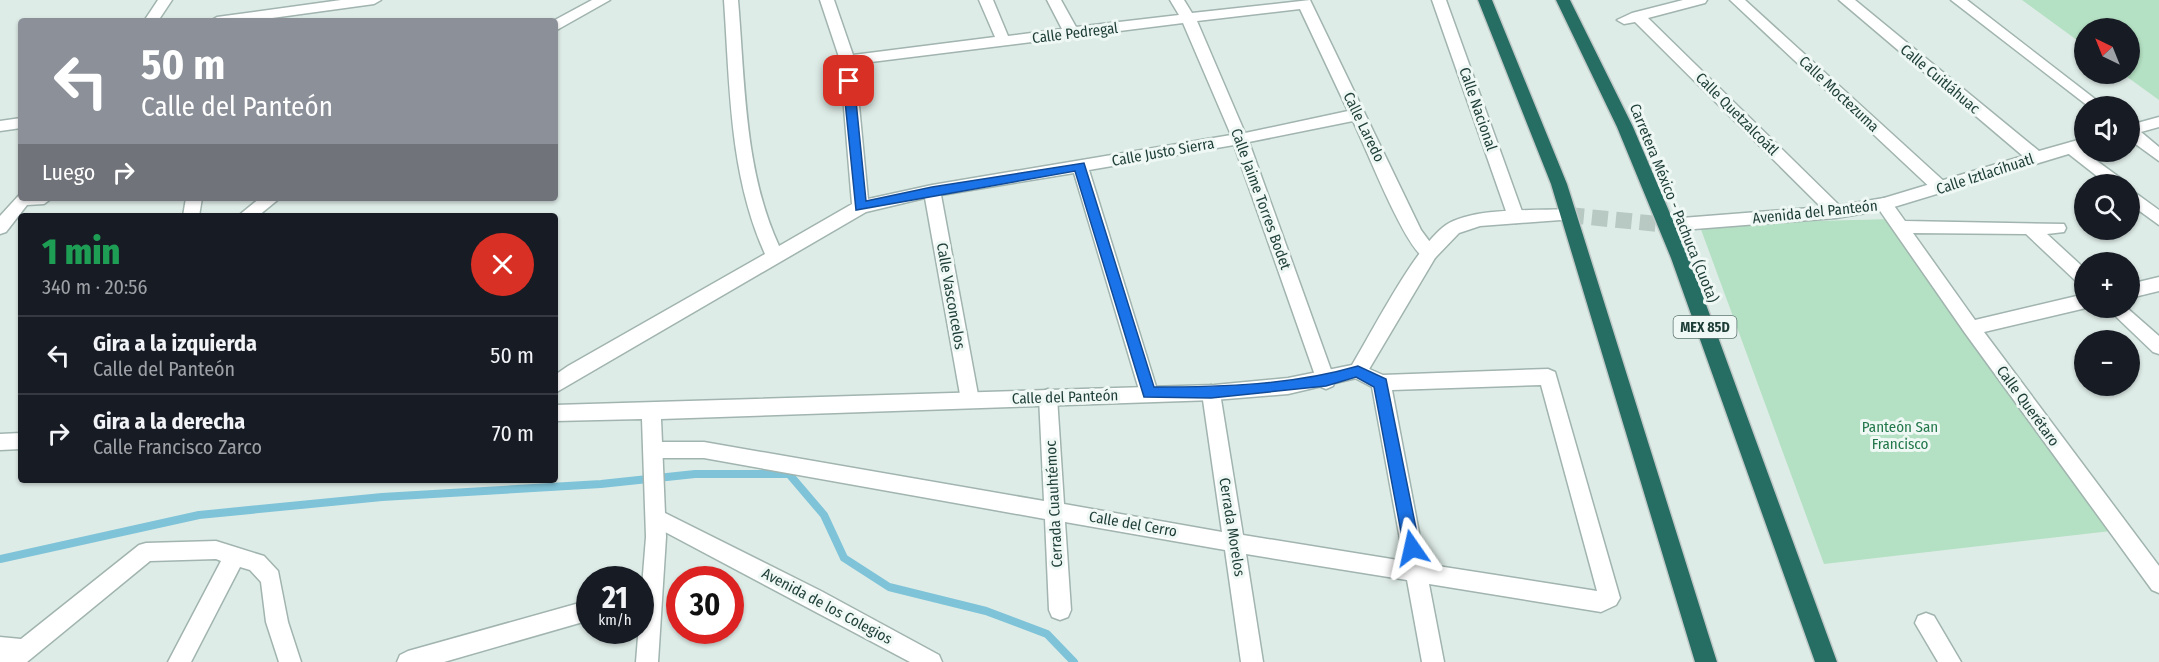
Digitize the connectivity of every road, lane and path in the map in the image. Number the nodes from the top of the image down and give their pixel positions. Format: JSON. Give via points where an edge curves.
{"nodes":[{"id":1,"x":165,"y":0,"type":"edge"},
{"id":2,"x":374,"y":0,"type":"edge"},
{"id":3,"x":603,"y":0,"type":"edge"},
{"id":4,"x":730,"y":0,"type":"edge"},
{"id":5,"x":830,"y":0,"type":"edge"},
{"id":6,"x":986,"y":0,"type":"edge"},
{"id":7,"x":1054,"y":0,"type":"edge"},
{"id":8,"x":1177,"y":0,"type":"edge"},
{"id":9,"x":1439,"y":0,"type":"edge"},
{"id":10,"x":1485,"y":0,"type":"edge"},
{"id":11,"x":1563,"y":0,"type":"edge"},
{"id":12,"x":1700,"y":0,"type":"edge"},
{"id":13,"x":1737,"y":0,"type":"edge"},
{"id":14,"x":1846,"y":0,"type":"edge"},
{"id":15,"x":1959,"y":0,"type":"edge"},
{"id":16,"x":343,"y":2,"type":"edge"},
{"id":17,"x":1303,"y":2,"type":"edge"},
{"id":18,"x":154,"y":18,"type":"edge"},
{"id":19,"x":239,"y":18,"type":"edge"},
{"id":20,"x":1189,"y":20,"type":"junction"},
{"id":21,"x":558,"y":24,"type":"edge"},
{"id":22,"x":1072,"y":34,"type":"junction"},
{"id":23,"x":1004,"y":42,"type":"junction"},
{"id":24,"x":847,"y":60,"type":"junction"},
{"id":25,"x":2084,"y":96,"type":"edge"},
{"id":26,"x":1359,"y":114,"type":"junction"},
{"id":27,"x":2159,"y":122,"type":"edge"},
{"id":28,"x":18,"y":123,"type":"edge"},
{"id":29,"x":0,"y":126,"type":"edge"},
{"id":30,"x":2140,"y":128,"type":"edge"},
{"id":31,"x":1240,"y":139,"type":"junction"},
{"id":32,"x":2140,"y":139,"type":"edge"},
{"id":33,"x":2074,"y":146,"type":"edge"},
{"id":34,"x":2159,"y":155,"type":"edge"},
{"id":35,"x":2035,"y":157,"type":"junction"},
{"id":36,"x":2095,"y":162,"type":"edge"},
{"id":37,"x":1080,"y":166,"type":"junction"},
{"id":38,"x":2107,"y":174,"type":"edge"},
{"id":39,"x":1941,"y":188,"type":"junction"},
{"id":40,"x":932,"y":191,"type":"junction"},
{"id":41,"x":21,"y":201,"type":"edge"},
{"id":42,"x":268,"y":201,"type":"edge"},
{"id":43,"x":2140,"y":203,"type":"edge"},
{"id":44,"x":1884,"y":204,"type":"junction"},
{"id":45,"x":861,"y":207,"type":"junction"},
{"id":46,"x":1836,"y":212,"type":"junction"},
{"id":47,"x":250,"y":213,"type":"edge"},
{"id":48,"x":1568,"y":215,"type":"tunnel mouth"},
{"id":49,"x":1516,"y":217,"type":"junction"},
{"id":50,"x":2159,"y":219,"type":"edge"},
{"id":51,"x":1669,"y":225,"type":"tunnel mouth"},
{"id":52,"x":1900,"y":227,"type":"junction"},
{"id":53,"x":0,"y":228,"type":"edge"},
{"id":54,"x":2058,"y":228,"type":"dead end"},
{"id":55,"x":2032,"y":230,"type":"junction"},
{"id":56,"x":1429,"y":253,"type":"junction"},
{"id":57,"x":775,"y":256,"type":"junction"},
{"id":58,"x":2074,"y":269,"type":"edge"},
{"id":59,"x":2159,"y":284,"type":"edge"},
{"id":60,"x":2140,"y":289,"type":"edge"},
{"id":61,"x":2074,"y":304,"type":"edge"},
{"id":62,"x":2127,"y":318,"type":"edge"},
{"id":63,"x":1971,"y":328,"type":"junction"},
{"id":64,"x":2159,"y":347,"type":"edge"},
{"id":65,"x":1358,"y":371,"type":"junction"},
{"id":66,"x":1326,"y":381,"type":"junction"},
{"id":67,"x":558,"y":383,"type":"edge"},
{"id":68,"x":1381,"y":383,"type":"junction"},
{"id":69,"x":1149,"y":393,"type":"junction"},
{"id":70,"x":1211,"y":393,"type":"junction"},
{"id":71,"x":1048,"y":398,"type":"junction"},
{"id":72,"x":970,"y":400,"type":"junction"},
{"id":73,"x":651,"y":412,"type":"junction"},
{"id":74,"x":558,"y":413,"type":"edge"},
{"id":75,"x":18,"y":441,"type":"edge"},
{"id":76,"x":0,"y":442,"type":"edge"},
{"id":77,"x":656,"y":469,"type":"junction"},
{"id":78,"x":1055,"y":511,"type":"junction"},
{"id":79,"x":657,"y":518,"type":"junction"},
{"id":80,"x":1235,"y":543,"type":"junction"},
{"id":81,"x":235,"y":556,"type":"junction"},
{"id":82,"x":651,"y":566,"type":"edge"},
{"id":83,"x":1416,"y":572,"type":"junction"},
{"id":84,"x":2159,"y":583,"type":"edge"},
{"id":85,"x":1060,"y":610,"type":"dead end"},
{"id":86,"x":576,"y":614,"type":"edge"},
{"id":87,"x":1926,"y":623,"type":"dead end"},
{"id":88,"x":647,"y":644,"type":"edge"},
{"id":89,"x":0,"y":647,"type":"edge"},
{"id":90,"x":18,"y":656,"type":"edge"},
{"id":91,"x":179,"y":662,"type":"edge"},
{"id":92,"x":290,"y":662,"type":"edge"},
{"id":93,"x":408,"y":662,"type":"edge"},
{"id":94,"x":647,"y":662,"type":"edge"},
{"id":95,"x":931,"y":662,"type":"edge"},
{"id":96,"x":1252,"y":662,"type":"edge"},
{"id":97,"x":1433,"y":662,"type":"edge"},
{"id":98,"x":1706,"y":662,"type":"edge"},
{"id":99,"x":1826,"y":662,"type":"edge"},
{"id":100,"x":1950,"y":662,"type":"edge"}],
"edges":[{"from":1,"to":18,"type":"street"},
{"from":2,"to":16,"type":"street"},
{"from":3,"to":21,"type":"street"},
{"from":4,"to":57,"type":"street","via":[[747,175],[764,237]]},
{"from":5,"to":24,"type":"street"},
{"from":6,"to":23,"type":"street"},
{"from":7,"to":22,"type":"street"},
{"from":8,"to":20,"type":"street","name":"Calle Jaime Torres Bodet"},
{"from":9,"to":49,"type":"street","name":"Calle Nacional"},
{"from":10,"to":98,"type":"highway","via":[[1559,184]]},
{"from":11,"to":99,"type":"highway","name":"Carretera México - Pachuca (Cuota)","number":"MEX 85D","via":[[1625,127],[1680,258]]},
{"from":12,"to":46,"type":"street","name":"Calle Quetzalcoátl","via":[[1631,18]]},
{"from":13,"to":39,"type":"street","name":"Calle Moctezuma"},
{"from":14,"to":35,"type":"street","name":"Calle Cuitláhuac"},
{"from":15,"to":25,"type":"street"},
{"from":16,"to":19,"type":"street"},
{"from":17,"to":20,"type":"street","name":"Calle Pedregal"},
{"from":17,"to":26,"type":"street","name":"Calle Laredo"},
{"from":20,"to":22,"type":"street","name":"Calle Pedregal"},
{"from":20,"to":31,"type":"street","name":"Calle Jaime Torres Bodet"},
{"from":22,"to":23,"type":"street","name":"Calle Pedregal"},
{"from":23,"to":24,"type":"street","name":"Calle Pedregal"},
{"from":24,"to":45,"type":"street"},
{"from":26,"to":31,"type":"street","name":"Calle Justo Sierra"},
{"from":26,"to":56,"type":"street","name":"Calle Laredo","via":[[1414,233]]},
{"from":27,"to":30,"type":"street"},
{"from":28,"to":29,"type":"street"},
{"from":31,"to":37,"type":"street","name":"Calle Justo Sierra"},
{"from":31,"to":66,"type":"street","name":"Calle Jaime Torres Bodet"},
{"from":32,"to":34,"type":"street"},
{"from":33,"to":35,"type":"street","name":"Calle Iztlacíhuatl"},
{"from":35,"to":39,"type":"street","name":"Calle Iztlacíhuatl"},
{"from":36,"to":38,"type":"street"},
{"from":37,"to":40,"type":"street","name":"Calle Justo Sierra"},
{"from":37,"to":69,"type":"street"},
{"from":39,"to":44,"type":"street","name":"Calle Iztlacíhuatl"},
{"from":40,"to":45,"type":"street","name":"Calle Justo Sierra"},
{"from":40,"to":72,"type":"street","name":"Calle Vasconcelos"},
{"from":41,"to":53,"type":"street"},
{"from":42,"to":47,"type":"street"},
{"from":43,"to":50,"type":"street"},
{"from":44,"to":46,"type":"street","name":"Avenida del Panteón"},
{"from":44,"to":52,"type":"street","name":"Avenida del Panteón"},
{"from":45,"to":57,"type":"street","name":"Calle Justo Sierra"},
{"from":46,"to":51,"type":"street","name":"Avenida del Panteón"},
{"from":48,"to":49,"type":"street"},
{"from":49,"to":56,"type":"street","via":[[1479,220],[1454,230]]},
{"from":52,"to":55,"type":"street"},
{"from":52,"to":63,"type":"street","name":"Calle Querétaro"},
{"from":54,"to":55,"type":"street"},
{"from":55,"to":58,"type":"street"},
{"from":56,"to":65,"type":"street"},
{"from":57,"to":67,"type":"street","name":"Calle Justo Sierra"},
{"from":59,"to":60,"type":"street"},
{"from":61,"to":63,"type":"street"},
{"from":62,"to":64,"type":"street"},
{"from":63,"to":84,"type":"street","name":"Calle Querétaro"},
{"from":65,"to":66,"type":"street","name":"Calle del Panteón"},
{"from":65,"to":68,"type":"street"},
{"from":66,"to":70,"type":"street","name":"Calle del Panteón"},
{"from":68,"to":83,"type":"street"},
{"from":68,"to":83,"type":"street","name":"Calle del Cerro","via":[[1548,377],[1609,598],[1601,602]]},
{"from":69,"to":70,"type":"street","name":"Calle del Panteón"},
{"from":69,"to":71,"type":"street","name":"Calle del Panteón"},
{"from":70,"to":80,"type":"street","name":"Cerrada Morelos"},
{"from":71,"to":72,"type":"street","name":"Calle del Panteón"},
{"from":71,"to":78,"type":"street","name":"Cerrada Cuauhtémoc"},
{"from":72,"to":73,"type":"street","name":"Calle del Panteón"},
{"from":73,"to":74,"type":"street","name":"Calle del Panteón"},
{"from":73,"to":77,"type":"street"},
{"from":75,"to":76,"type":"street"},
{"from":77,"to":78,"type":"street","name":"Calle del Cerro","via":[[704,450]]},
{"from":77,"to":79,"type":"street"},
{"from":78,"to":80,"type":"street","name":"Calle del Cerro"},
{"from":78,"to":85,"type":"street","name":"Cerrada Cuauhtémoc"},
{"from":79,"to":82,"type":"street"},
{"from":79,"to":95,"type":"street","name":"Avenida de los Colegios"},
{"from":80,"to":83,"type":"street","name":"Calle del Cerro"},
{"from":80,"to":96,"type":"street","name":"Cerrada Morelos"},
{"from":81,"to":90,"type":"street","via":[[216,550],[147,552]]},
{"from":81,"to":91,"type":"street"},
{"from":81,"to":92,"type":"street","via":[[257,563],[271,578],[277,622]]},
{"from":83,"to":97,"type":"street"},
{"from":86,"to":93,"type":"street"},
{"from":87,"to":100,"type":"street"},
{"from":88,"to":94,"type":"street"},
{"from":89,"to":90,"type":"street"}]}
